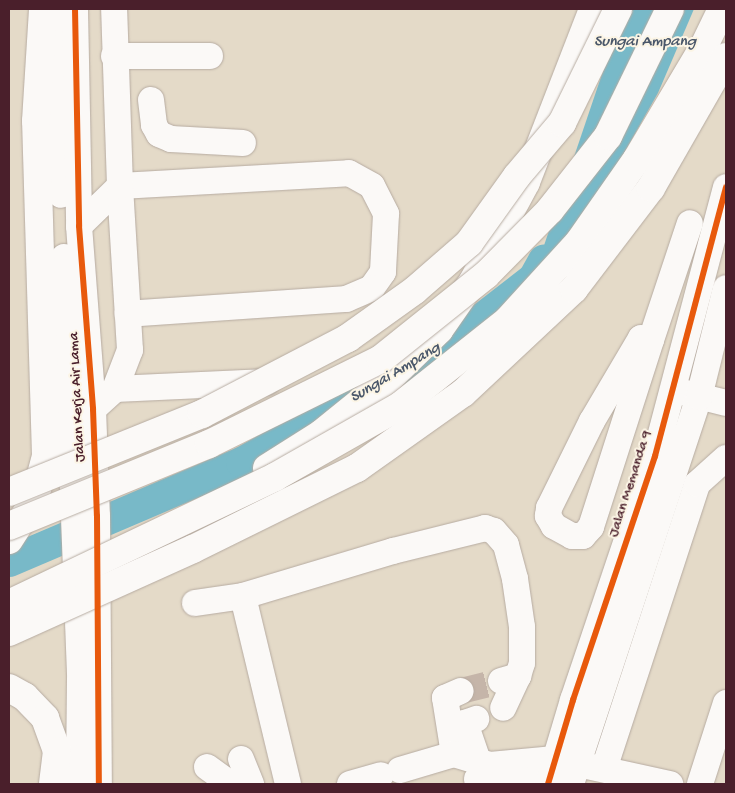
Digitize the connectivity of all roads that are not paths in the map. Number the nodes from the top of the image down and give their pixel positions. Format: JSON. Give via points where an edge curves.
{"nodes":[{"id":1,"x":43,"y":9,"type":"edge"},
{"id":2,"x":53,"y":9,"type":"edge"},
{"id":3,"x":75,"y":9,"type":"edge"},
{"id":4,"x":114,"y":9,"type":"edge"},
{"id":5,"x":593,"y":9,"type":"edge"},
{"id":6,"x":618,"y":9,"type":"edge"},
{"id":7,"x":670,"y":9,"type":"edge"},
{"id":8,"x":722,"y":9,"type":"edge"},
{"id":9,"x":114,"y":56,"type":"junction"},
{"id":10,"x":210,"y":56,"type":"dead end"},
{"id":11,"x":726,"y":57,"type":"edge"},
{"id":12,"x":151,"y":100,"type":"dead end"},
{"id":13,"x":243,"y":143,"type":"dead end"},
{"id":14,"x":120,"y":186,"type":"junction"},
{"id":15,"x":726,"y":188,"type":"edge"},
{"id":16,"x":690,"y":223,"type":"dead end"},
{"id":17,"x":79,"y":226,"type":"junction"},
{"id":18,"x":726,"y":288,"type":"edge"},
{"id":19,"x":128,"y":314,"type":"junction"},
{"id":20,"x":651,"y":340,"type":"junction"},
{"id":21,"x":353,"y":347,"type":"dead end"},
{"id":22,"x":677,"y":379,"type":"junction"},
{"id":23,"x":710,"y":382,"type":"edge"},
{"id":24,"x":116,"y":389,"type":"junction"},
{"id":25,"x":726,"y":403,"type":"edge"},
{"id":26,"x":93,"y":409,"type":"junction"},
{"id":27,"x":592,"y":421,"type":"junction"},
{"id":28,"x":622,"y":434,"type":"junction"},
{"id":29,"x":655,"y":456,"type":"junction"},
{"id":30,"x":726,"y":458,"type":"edge"},
{"id":31,"x":9,"y":492,"type":"edge"},
{"id":32,"x":199,"y":513,"type":"junction"},
{"id":33,"x":9,"y":526,"type":"edge"},
{"id":34,"x":86,"y":533,"type":"junction"},
{"id":35,"x":9,"y":540,"type":"edge"},
{"id":36,"x":243,"y":596,"type":"junction"},
{"id":37,"x":195,"y":602,"type":"dead end"},
{"id":38,"x":9,"y":604,"type":"edge"},
{"id":39,"x":9,"y":632,"type":"edge"},
{"id":40,"x":9,"y":688,"type":"edge"},
{"id":41,"x":461,"y":691,"type":"tunnel mouth"},
{"id":42,"x":573,"y":700,"type":"junction"},
{"id":43,"x":726,"y":703,"type":"edge"},
{"id":44,"x":503,"y":708,"type":"dead end"},
{"id":45,"x":476,"y":719,"type":"dead end"},
{"id":46,"x":454,"y":754,"type":"junction"},
{"id":47,"x":241,"y":759,"type":"dead end"},
{"id":48,"x":207,"y":767,"type":"dead end"},
{"id":49,"x":604,"y":769,"type":"junction"},
{"id":50,"x":72,"y":770,"type":"edge"},
{"id":51,"x":395,"y":776,"type":"junction"},
{"id":52,"x":492,"y":776,"type":"edge"},
{"id":53,"x":562,"y":776,"type":"edge"},
{"id":54,"x":54,"y":784,"type":"edge"},
{"id":55,"x":99,"y":784,"type":"edge"},
{"id":56,"x":230,"y":784,"type":"edge"},
{"id":57,"x":250,"y":784,"type":"edge"},
{"id":58,"x":288,"y":784,"type":"edge"},
{"id":59,"x":350,"y":784,"type":"edge"},
{"id":60,"x":670,"y":784,"type":"edge"},
{"id":61,"x":700,"y":784,"type":"edge"}],
"edges":[{"from":1,"to":35,"type":"highway","via":[[36,121],[46,456],[34,501]]},
{"from":2,"to":34,"type":"street","name":"Jalan Kerja Air Lama"},
{"from":3,"to":17,"type":"street","name":"Jalan Kerja Air Lama"},
{"from":4,"to":9,"type":"street"},
{"from":5,"to":32,"type":"highway","bridge":true,"via":[[526,182],[473,281],[439,330],[389,379],[321,434]]},
{"from":6,"to":31,"type":"highway","bridge":true,"via":[[562,123],[517,176],[469,243],[415,290],[348,338],[202,414]]},
{"from":7,"to":33,"type":"highway","bridge":true,"via":[[608,136],[550,210],[486,275],[381,359],[209,444]]},
{"from":8,"to":32,"type":"highway","bridge":true,"via":[[704,46],[637,159],[579,242],[508,320],[400,406],[275,477]]},
{"from":9,"to":10,"type":"street"},
{"from":9,"to":14,"type":"street"},
{"from":11,"to":39,"type":"highway","bridge":true,"via":[[651,188],[574,289],[464,393],[357,468],[193,549]]},
{"from":12,"to":13,"type":"street","via":[[154,125],[159,134],[171,139]]},
{"from":14,"to":17,"type":"street"},
{"from":14,"to":19,"type":"street"},
{"from":14,"to":19,"type":"street","via":[[349,174],[372,186],[386,214],[383,272],[372,288],[346,299]]},
{"from":15,"to":22,"type":"street","name":"Jalan Memanda 9"},
{"from":16,"to":20,"type":"street"},
{"from":17,"to":26,"type":"street","name":"Jalan Kerja Air Lama"},
{"from":18,"to":23,"type":"street"},
{"from":19,"to":24,"type":"street","via":[[130,350]]},
{"from":20,"to":27,"type":"street","via":[[641,338]]},
{"from":20,"to":28,"type":"street"},
{"from":21,"to":24,"type":"street","via":[[273,382]]},
{"from":22,"to":23,"type":"street"},
{"from":22,"to":29,"type":"street","name":"Jalan Memanda 9"},
{"from":23,"to":25,"type":"street"},
{"from":23,"to":53,"type":"street"},
{"from":24,"to":26,"type":"street"},
{"from":26,"to":34,"type":"street","name":"Jalan Kerja Air Lama"},
{"from":27,"to":28,"type":"street"},
{"from":27,"to":28,"type":"street","via":[[549,508],[548,516],[554,526],[572,536],[584,536],[591,527]]},
{"from":28,"to":29,"type":"street","via":[[641,450]]},
{"from":29,"to":42,"type":"street","name":"Jalan Memanda 9"},
{"from":30,"to":49,"type":"street","via":[[697,484]]},
{"from":32,"to":38,"type":"highway","bridge":true},
{"from":34,"to":50,"type":"street","name":"Jalan Kerja Air Lama"},
{"from":34,"to":55,"type":"street","name":"Jalan Kerja Air Lama"},
{"from":36,"to":37,"type":"street"},
{"from":36,"to":44,"type":"street","via":[[393,551],[485,528],[494,531],[506,545],[522,627],[522,663],[509,679]]},
{"from":36,"to":58,"type":"street"},
{"from":40,"to":50,"type":"highway","via":[[25,697],[45,718]]},
{"from":41,"to":46,"type":"street","via":[[445,698]]},
{"from":42,"to":52,"type":"street","via":[[536,746]]},
{"from":42,"to":53,"type":"street","name":"Jalan Memanda 9"},
{"from":43,"to":61,"type":"street"},
{"from":45,"to":52,"type":"street","via":[[465,723]]},
{"from":46,"to":51,"type":"street"},
{"from":46,"to":52,"type":"street"},
{"from":47,"to":57,"type":"street"},
{"from":48,"to":56,"type":"street"},
{"from":49,"to":53,"type":"street"},
{"from":49,"to":60,"type":"street"},
{"from":50,"to":54,"type":"highway"},
{"from":51,"to":52,"type":"street","via":[[454,769]]},
{"from":51,"to":59,"type":"street"},
{"from":52,"to":53,"type":"street"}]}
